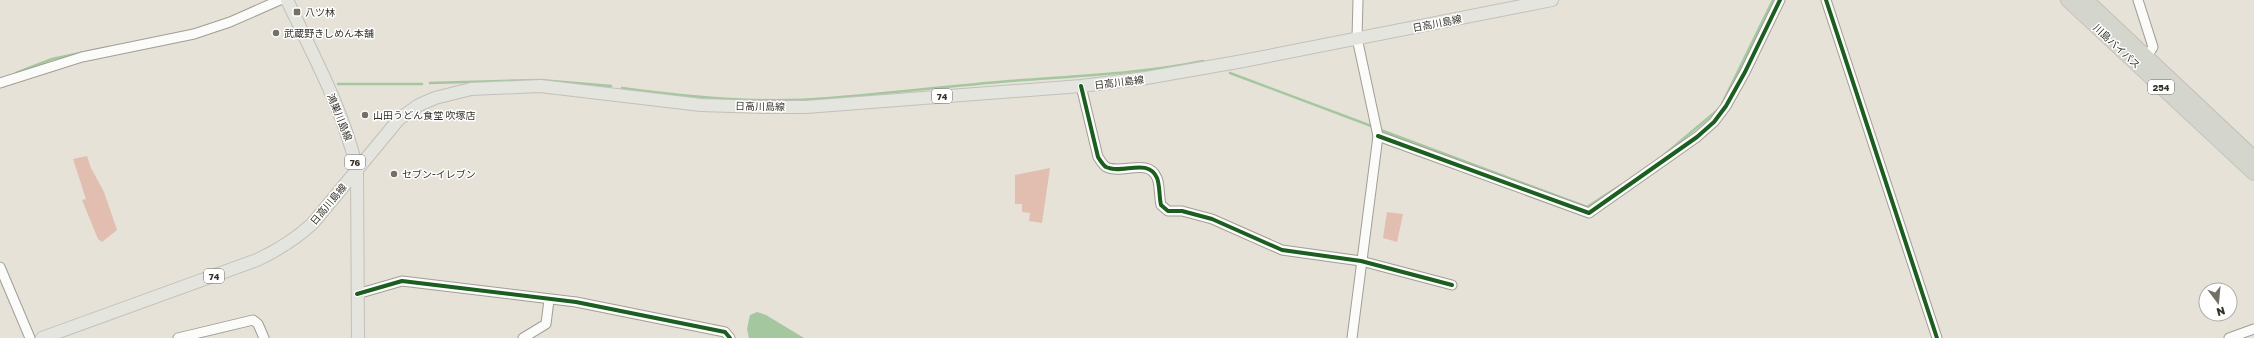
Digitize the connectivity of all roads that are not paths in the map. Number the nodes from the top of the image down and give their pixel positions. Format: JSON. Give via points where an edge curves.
{"nodes":[{"id":1,"x":280,"y":0,"type":"edge"},
{"id":2,"x":287,"y":0,"type":"edge"},
{"id":3,"x":1358,"y":0,"type":"edge"},
{"id":4,"x":1552,"y":0,"type":"edge"},
{"id":5,"x":1780,"y":0,"type":"edge"},
{"id":6,"x":1826,"y":0,"type":"edge"},
{"id":7,"x":2068,"y":0,"type":"edge"},
{"id":8,"x":2086,"y":0,"type":"edge"},
{"id":9,"x":2138,"y":0,"type":"edge"},
{"id":10,"x":1357,"y":38,"type":"junction"},
{"id":11,"x":2142,"y":62,"type":"junction"},
{"id":12,"x":0,"y":83,"type":"edge"},
{"id":13,"x":1081,"y":86,"type":"junction"},
{"id":14,"x":1378,"y":136,"type":"junction"},
{"id":15,"x":2254,"y":158,"type":"edge"},
{"id":16,"x":357,"y":169,"type":"junction"},
{"id":17,"x":2254,"y":173,"type":"edge"},
{"id":18,"x":1361,"y":261,"type":"junction"},
{"id":19,"x":0,"y":267,"type":"edge"},
{"id":20,"x":1452,"y":284,"type":"dead end"},
{"id":21,"x":357,"y":294,"type":"junction"},
{"id":22,"x":549,"y":300,"type":"junction"},
{"id":23,"x":2254,"y":329,"type":"edge"},
{"id":24,"x":2234,"y":337,"type":"edge"},
{"id":25,"x":30,"y":338,"type":"edge"},
{"id":26,"x":42,"y":338,"type":"edge"},
{"id":27,"x":178,"y":338,"type":"edge"},
{"id":28,"x":264,"y":338,"type":"edge"},
{"id":29,"x":358,"y":338,"type":"edge"},
{"id":30,"x":523,"y":338,"type":"edge"},
{"id":31,"x":730,"y":338,"type":"edge"},
{"id":32,"x":1352,"y":338,"type":"edge"},
{"id":33,"x":1937,"y":338,"type":"edge"}],
"edges":[{"from":1,"to":12,"type":"street","via":[[230,22],[194,34],[82,57]]},
{"from":2,"to":16,"type":"main road","name":"鴻巣川島線","number":"76","via":[[338,111],[352,147]]},
{"from":3,"to":10,"type":"street"},
{"from":4,"to":10,"type":"main road","name":"日高川島線","number":"74"},
{"from":5,"to":14,"type":"street","via":[[1741,79],[1714,122],[1697,137],[1589,213]]},
{"from":6,"to":33,"type":"street"},
{"from":7,"to":11,"type":"highway","name":"川島バイパス","number":"254"},
{"from":8,"to":11,"type":"highway","name":"川島バイパス","number":"254"},
{"from":9,"to":11,"type":"street","via":[[2152,42],[2152,51]]},
{"from":10,"to":13,"type":"main road","name":"日高川島線","number":"74","via":[[1146,78]]},
{"from":10,"to":14,"type":"street"},
{"from":11,"to":15,"type":"highway","name":"川島バイパス","number":"254"},
{"from":11,"to":17,"type":"highway","name":"川島バイパス","number":"254"},
{"from":13,"to":16,"type":"main road","name":"日高川島線","number":"74","via":[[806,107],[701,104],[540,86],[471,89],[419,105],[400,119]]},
{"from":13,"to":18,"type":"street","via":[[1098,157],[1105,166],[1116,169],[1146,167],[1152,171],[1157,178],[1161,205],[1168,211],[1182,211],[1212,219],[1282,250]]},
{"from":14,"to":18,"type":"street"},
{"from":16,"to":21,"type":"main road","name":"鴻巣川島線","number":"76"},
{"from":16,"to":26,"type":"main road","name":"日高川島線","number":"74","via":[[313,223],[279,250]]},
{"from":18,"to":20,"type":"street"},
{"from":18,"to":32,"type":"street"},
{"from":19,"to":25,"type":"street"},
{"from":21,"to":22,"type":"street","via":[[402,281]]},
{"from":21,"to":29,"type":"main road","name":"鴻巣川島線","number":"76"},
{"from":22,"to":30,"type":"street","via":[[546,324]]},
{"from":22,"to":31,"type":"street","via":[[576,302],[725,332]]},
{"from":23,"to":24,"type":"street"},
{"from":27,"to":28,"type":"street","via":[[253,320],[256,321]]}]}
